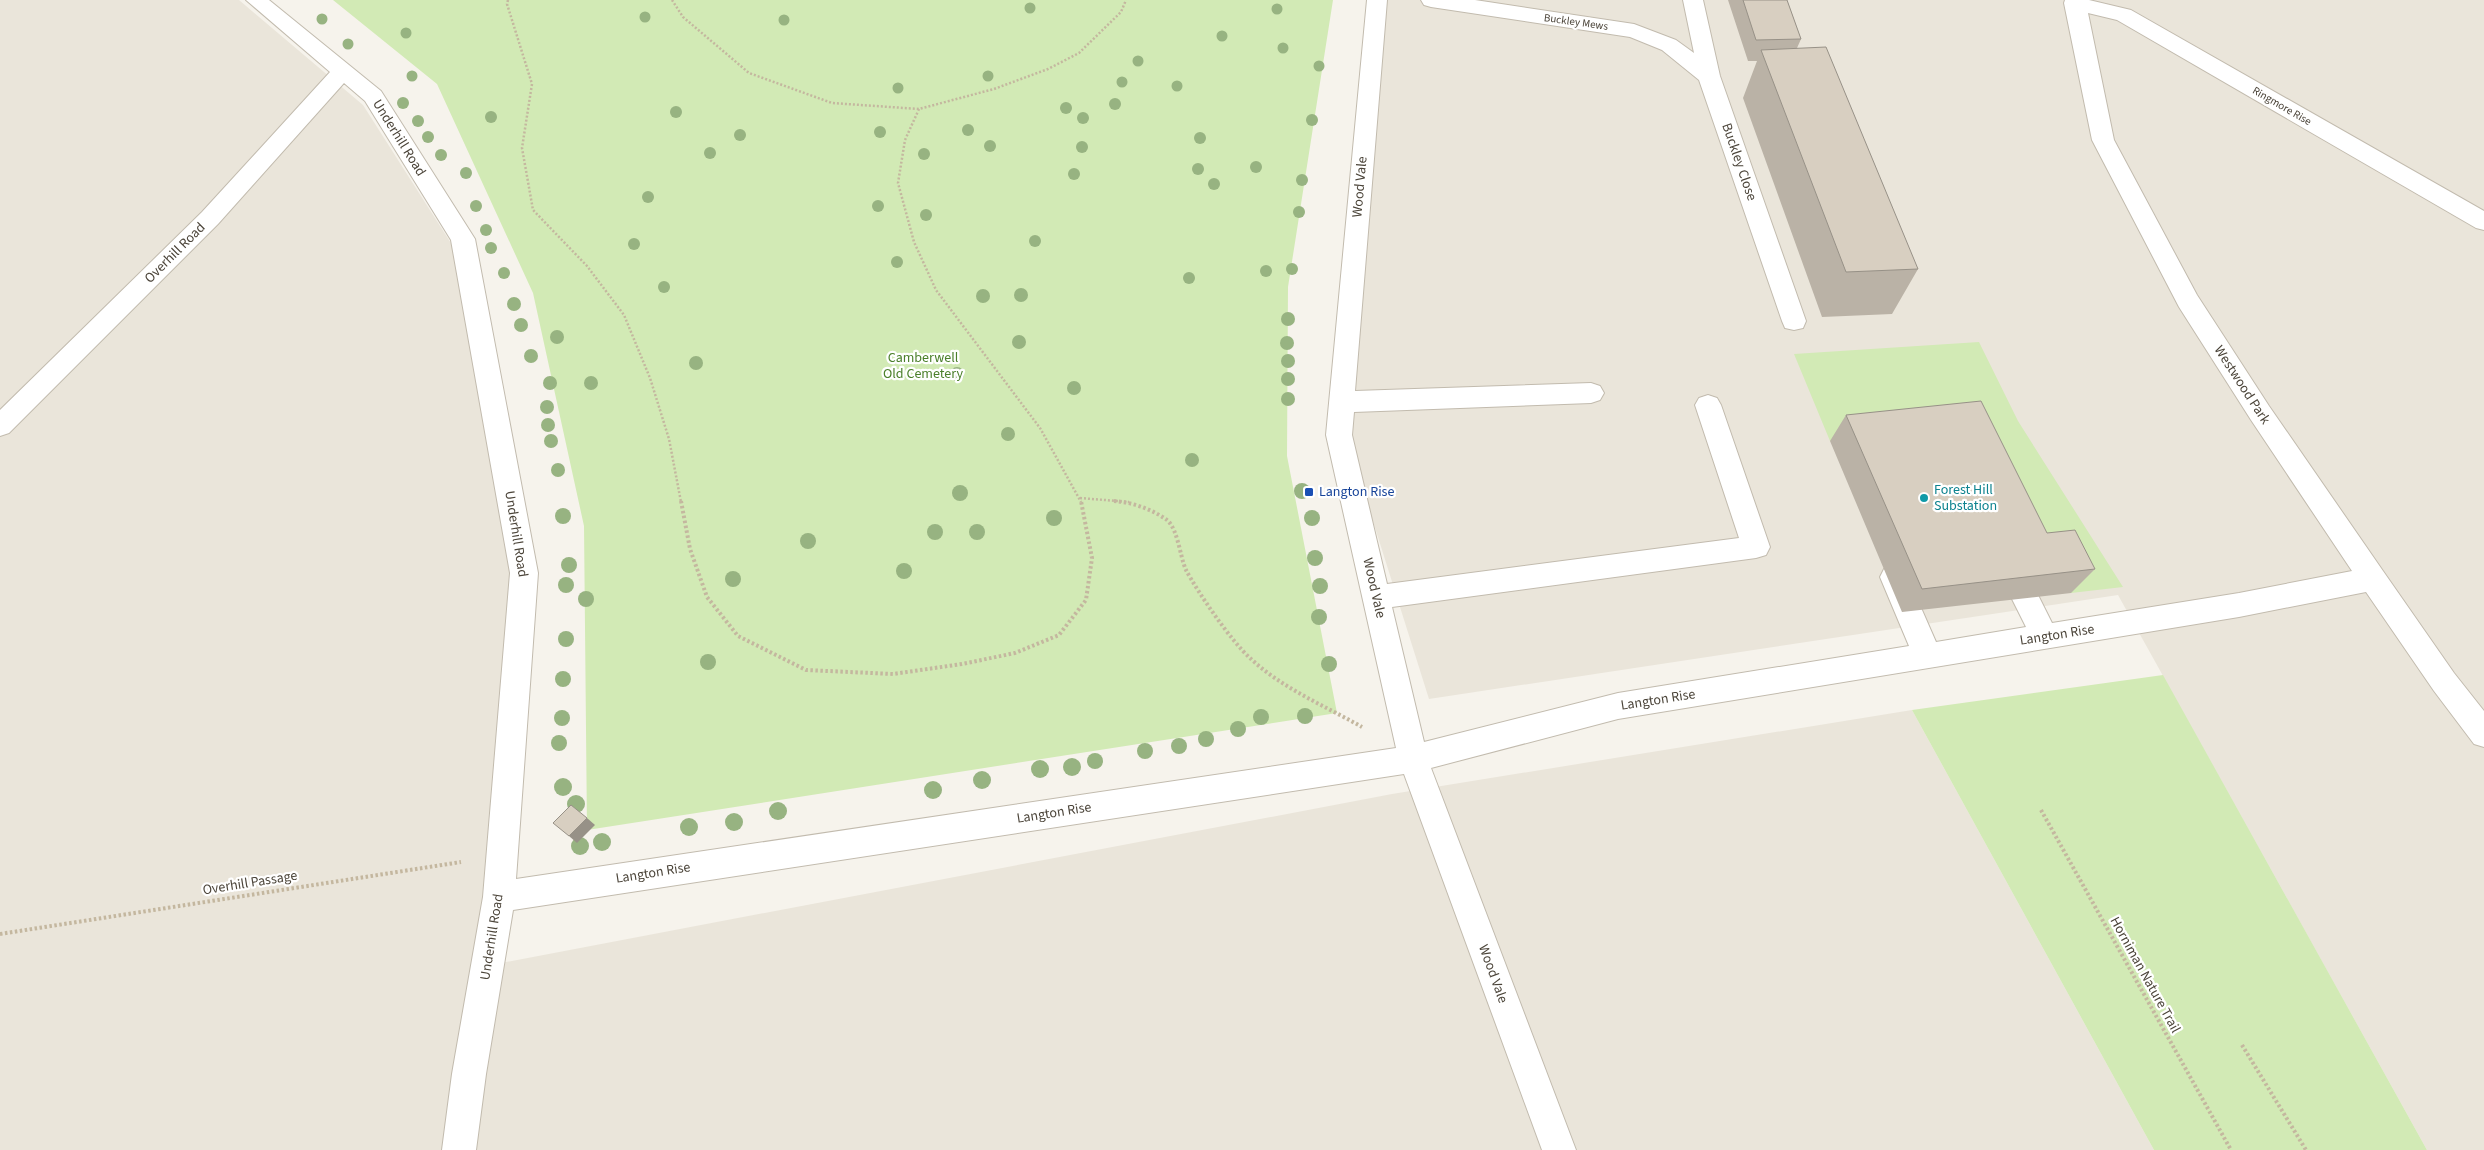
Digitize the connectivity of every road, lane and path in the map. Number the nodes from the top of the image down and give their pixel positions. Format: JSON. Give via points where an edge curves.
{"nodes":[{"id":1,"x":256,"y":0,"type":"edge"},
{"id":2,"x":508,"y":0,"type":"edge"},
{"id":3,"x":672,"y":0,"type":"edge"},
{"id":4,"x":1126,"y":0,"type":"edge"},
{"id":5,"x":1377,"y":0,"type":"edge"},
{"id":6,"x":1431,"y":0,"type":"edge"},
{"id":7,"x":1694,"y":0,"type":"edge"},
{"id":8,"x":2074,"y":1,"type":"edge"},
{"id":9,"x":342,"y":72,"type":"junction"},
{"id":10,"x":1709,"y":76,"type":"junction"},
{"id":11,"x":919,"y":109,"type":"junction"},
{"id":12,"x":2484,"y":222,"type":"edge"},
{"id":13,"x":1794,"y":321,"type":"dead end"},
{"id":14,"x":1591,"y":393,"type":"dead end"},
{"id":15,"x":1342,"y":402,"type":"junction"},
{"id":16,"x":1708,"y":405,"type":"dead end"},
{"id":17,"x":0,"y":426,"type":"edge"},
{"id":18,"x":1080,"y":498,"type":"junction"},
{"id":19,"x":2000,"y":547,"type":"edge"},
{"id":20,"x":1883,"y":550,"type":"dead end"},
{"id":21,"x":2373,"y":579,"type":"junction"},
{"id":22,"x":1376,"y":597,"type":"junction"},
{"id":23,"x":2045,"y":637,"type":"junction"},
{"id":24,"x":1928,"y":656,"type":"junction"},
{"id":25,"x":2484,"y":734,"type":"edge"},
{"id":26,"x":1412,"y":758,"type":"junction"},
{"id":27,"x":2040,"y":810,"type":"dead end"},
{"id":28,"x":503,"y":856,"type":"junction"},
{"id":29,"x":499,"y":897,"type":"junction"},
{"id":30,"x":0,"y":934,"type":"edge"},
{"id":31,"x":2242,"y":1045,"type":"dead end"},
{"id":32,"x":459,"y":1150,"type":"edge"},
{"id":33,"x":1559,"y":1150,"type":"edge"},
{"id":34,"x":2231,"y":1150,"type":"edge"},
{"id":35,"x":2306,"y":1150,"type":"edge"}],
"edges":[{"from":1,"to":9,"type":"street","name":"Underhill Road"},
{"from":2,"to":18,"type":"path","via":[[532,84],[522,148],[533,210],[587,266],[624,315],[650,378],[669,439],[690,549],[707,597],[738,636],[806,670],[893,674],[1015,652],[1059,635],[1086,600],[1092,558]]},
{"from":3,"to":11,"type":"path","via":[[683,17],[749,73],[832,103]]},
{"from":4,"to":11,"type":"path","via":[[1121,12],[1079,53],[1048,69],[994,89]]},
{"from":5,"to":15,"type":"street","name":"Wood Vale"},
{"from":6,"to":10,"type":"street","name":"Buckley Mews","via":[[1634,30],[1669,45]]},
{"from":7,"to":10,"type":"street","name":"Buckley Close"},
{"from":8,"to":12,"type":"street","name":"Ringmore Rise","via":[[2124,15]]},
{"from":8,"to":21,"type":"street","name":"Westwood Park","via":[[2102,140],[2188,302]]},
{"from":9,"to":17,"type":"street","name":"Overhill Road","via":[[210,218]]},
{"from":9,"to":28,"type":"street","name":"Underhill Road","via":[[373,96],[463,239],[524,573]]},
{"from":10,"to":13,"type":"street","name":"Buckley Close"},
{"from":11,"to":18,"type":"path","via":[[904,140],[898,183],[914,242],[936,290],[1040,428]]},
{"from":14,"to":15,"type":"street"},
{"from":15,"to":22,"type":"street","name":"Wood Vale","via":[[1339,435]]},
{"from":16,"to":22,"type":"street","via":[[1756,547]]},
{"from":18,"to":26,"type":"path","via":[[1130,502],[1168,521],[1186,569],[1226,630],[1251,659],[1278,680]]},
{"from":19,"to":23,"type":"street"},
{"from":20,"to":24,"type":"street"},
{"from":21,"to":23,"type":"street","name":"Langton Rise"},
{"from":21,"to":25,"type":"street","name":"Westwood Park"},
{"from":22,"to":26,"type":"street","name":"Wood Vale"},
{"from":23,"to":24,"type":"street","name":"Langton Rise"},
{"from":24,"to":26,"type":"street","name":"Langton Rise","via":[[1618,706]]},
{"from":26,"to":29,"type":"street","name":"Langton Rise"},
{"from":26,"to":33,"type":"street","name":"Wood Vale"},
{"from":27,"to":34,"type":"path","name":"Horniman Nature Trail"},
{"from":28,"to":29,"type":"street","name":"Underhill Road"},
{"from":28,"to":30,"type":"path","name":"Overhill Passage"},
{"from":29,"to":32,"type":"street","name":"Underhill Road"},
{"from":31,"to":35,"type":"path"}]}
